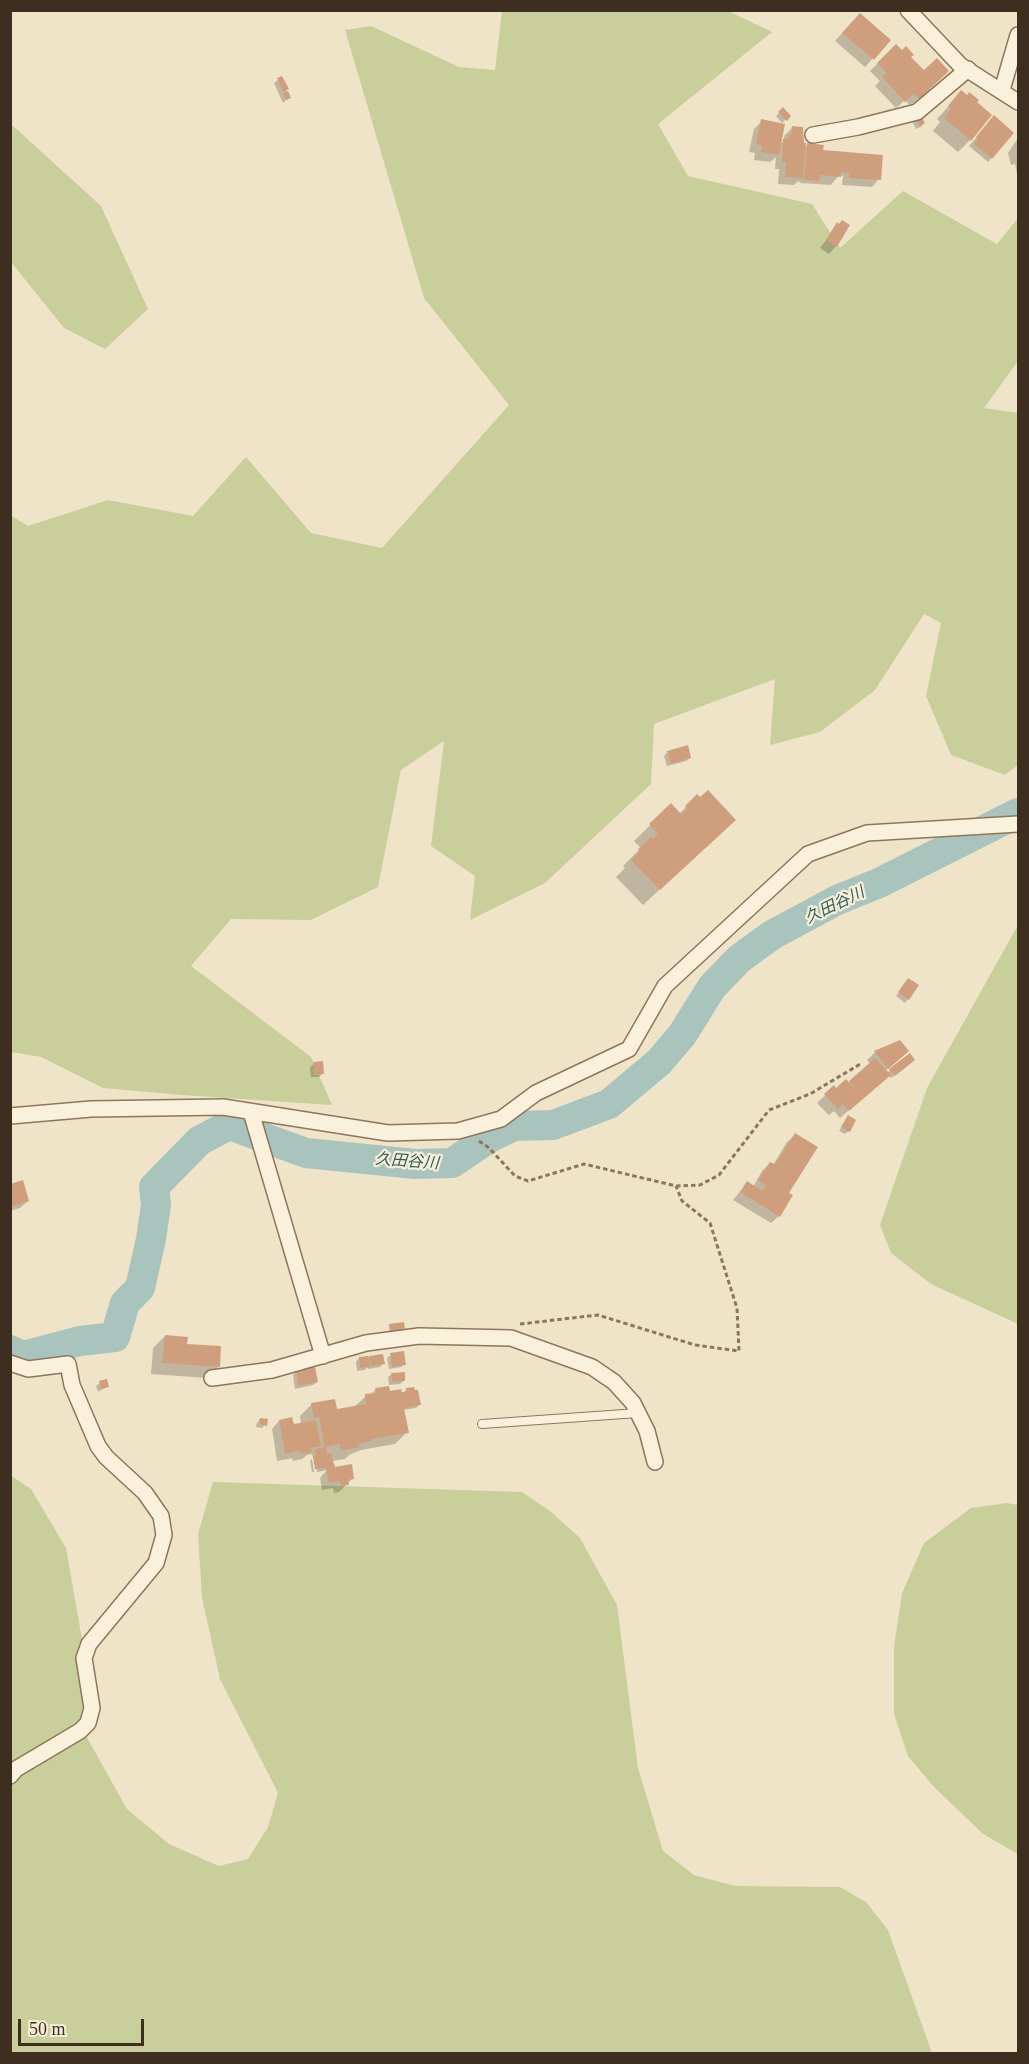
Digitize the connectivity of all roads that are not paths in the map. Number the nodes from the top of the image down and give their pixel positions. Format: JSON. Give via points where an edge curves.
{"nodes":[{"id":1,"x":908,"y":10,"type":"edge"},
{"id":2,"x":1018,"y":35,"type":"edge"},
{"id":3,"x":968,"y":69,"type":"junction"},
{"id":4,"x":1002,"y":90,"type":"junction"},
{"id":5,"x":1018,"y":102,"type":"edge"},
{"id":6,"x":813,"y":135,"type":"dead end"},
{"id":7,"x":1018,"y":824,"type":"edge"},
{"id":8,"x":10,"y":1116,"type":"edge"},
{"id":9,"x":253,"y":1119,"type":"junction"},
{"id":10,"x":323,"y":1356,"type":"junction"},
{"id":11,"x":10,"y":1363,"type":"edge"},
{"id":12,"x":212,"y":1378,"type":"dead end"},
{"id":13,"x":638,"y":1413,"type":"junction"},
{"id":14,"x":482,"y":1424,"type":"dead end"},
{"id":15,"x":655,"y":1462,"type":"dead end"},
{"id":16,"x":10,"y":1776,"type":"edge"}],
"edges":[{"from":1,"to":3,"type":"street"},
{"from":2,"to":4,"type":"street"},
{"from":3,"to":4,"type":"street"},
{"from":3,"to":6,"type":"street","via":[[917,112]]},
{"from":4,"to":5,"type":"street"},
{"from":7,"to":9,"type":"street","via":[[867,833],[808,854],[665,986],[628,1049],[536,1093],[501,1119],[458,1131],[388,1133]]},
{"from":8,"to":9,"type":"street","via":[[91,1109],[223,1107]]},
{"from":9,"to":10,"type":"street"},
{"from":10,"to":12,"type":"street","via":[[272,1370]]},
{"from":10,"to":13,"type":"street","via":[[366,1343],[419,1336],[511,1338],[592,1367],[614,1382]]},
{"from":11,"to":16,"type":"street","via":[[28,1370],[68,1364],[72,1385],[98,1446],[145,1493],[161,1516],[164,1535],[156,1563],[88,1644],[84,1658],[92,1708],[88,1723]]},
{"from":13,"to":14,"type":"lane"},
{"from":13,"to":15,"type":"street"}]}
